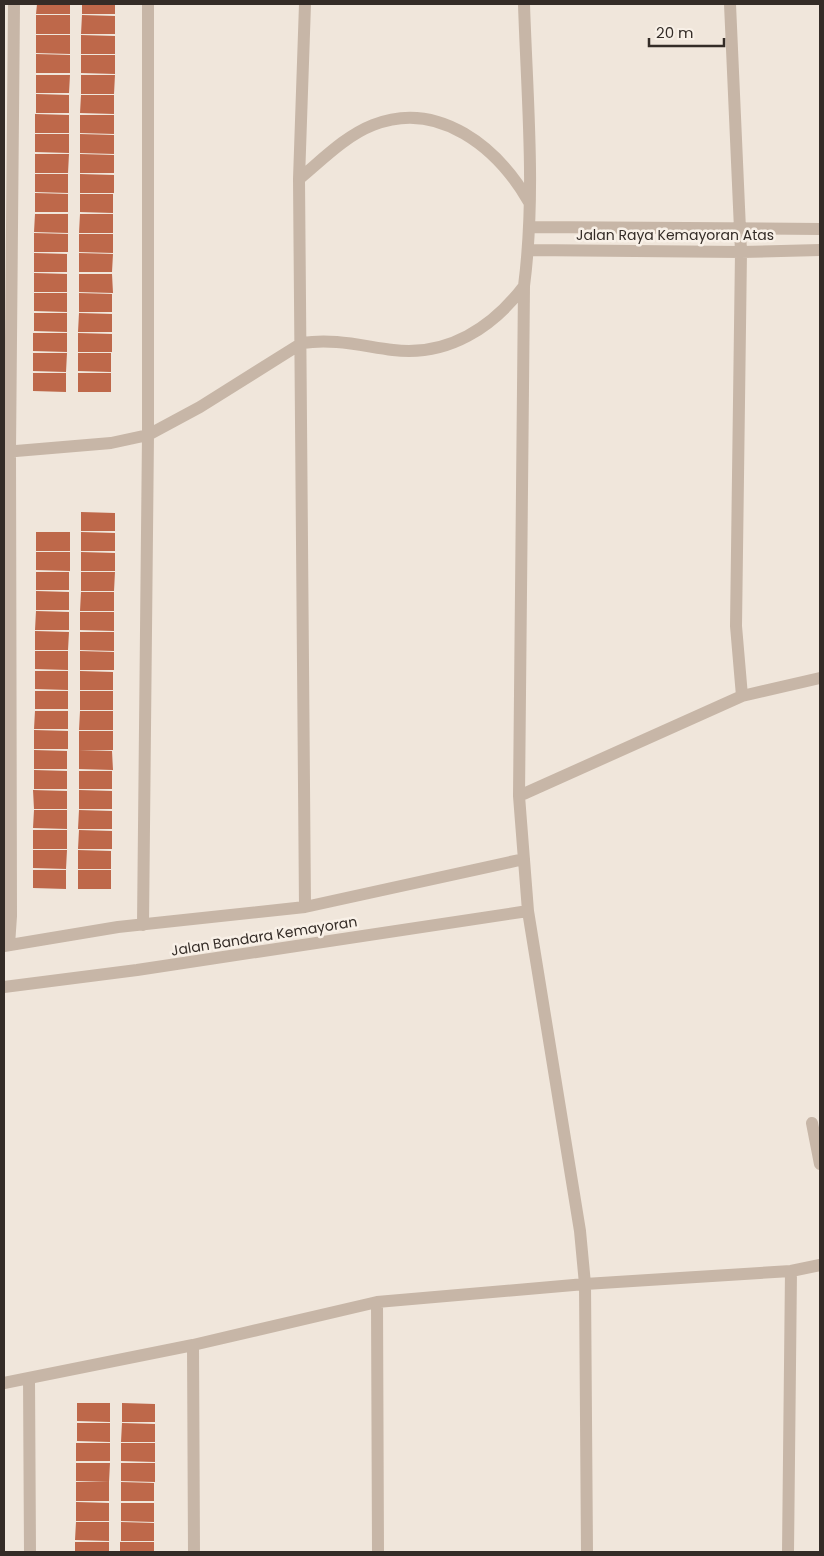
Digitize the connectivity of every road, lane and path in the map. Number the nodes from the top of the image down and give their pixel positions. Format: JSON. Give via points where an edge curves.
{"nodes":[{"id":1,"x":14,"y":4,"type":"edge"},
{"id":2,"x":148,"y":4,"type":"edge"},
{"id":3,"x":305,"y":4,"type":"edge"},
{"id":4,"x":524,"y":4,"type":"edge"},
{"id":5,"x":730,"y":4,"type":"edge"},
{"id":6,"x":299,"y":179,"type":"junction"},
{"id":7,"x":531,"y":204,"type":"junction"},
{"id":8,"x":530,"y":228,"type":"junction"},
{"id":9,"x":740,"y":228,"type":"junction"},
{"id":10,"x":820,"y":229,"type":"edge"},
{"id":11,"x":529,"y":250,"type":"junction"},
{"id":12,"x":820,"y":250,"type":"edge"},
{"id":13,"x":742,"y":252,"type":"junction"},
{"id":14,"x":524,"y":286,"type":"junction"},
{"id":15,"x":302,"y":343,"type":"junction"},
{"id":16,"x":148,"y":435,"type":"junction"},
{"id":17,"x":7,"y":452,"type":"edge"},
{"id":18,"x":820,"y":678,"type":"edge"},
{"id":19,"x":742,"y":696,"type":"junction"},
{"id":20,"x":519,"y":796,"type":"junction"},
{"id":21,"x":524,"y":859,"type":"junction"},
{"id":22,"x":305,"y":907,"type":"junction"},
{"id":23,"x":528,"y":911,"type":"junction"},
{"id":24,"x":142,"y":925,"type":"junction"},
{"id":25,"x":6,"y":945,"type":"edge"},
{"id":26,"x":4,"y":987,"type":"edge"},
{"id":27,"x":812,"y":1123,"type":"dead end"},
{"id":28,"x":820,"y":1164,"type":"edge"},
{"id":29,"x":820,"y":1265,"type":"edge"},
{"id":30,"x":791,"y":1271,"type":"junction"},
{"id":31,"x":585,"y":1284,"type":"junction"},
{"id":32,"x":378,"y":1302,"type":"junction"},
{"id":33,"x":193,"y":1344,"type":"junction"},
{"id":34,"x":29,"y":1378,"type":"junction"},
{"id":35,"x":4,"y":1382,"type":"edge"},
{"id":36,"x":30,"y":1552,"type":"edge"},
{"id":37,"x":194,"y":1552,"type":"edge"},
{"id":38,"x":378,"y":1552,"type":"edge"},
{"id":39,"x":587,"y":1552,"type":"edge"},
{"id":40,"x":788,"y":1552,"type":"edge"}],
"edges":[{"from":1,"to":17,"type":"street"},
{"from":2,"to":16,"type":"street"},
{"from":3,"to":6,"type":"street"},
{"from":4,"to":7,"type":"street"},
{"from":5,"to":9,"type":"street"},
{"from":6,"to":7,"type":"street","via":[[352,136],[373,125],[418,118],[445,123],[494,154],[515,177]]},
{"from":6,"to":15,"type":"street"},
{"from":7,"to":8,"type":"street"},
{"from":8,"to":9,"type":"street","name":"Jalan Raya Kemayoran Atas"},
{"from":8,"to":11,"type":"street"},
{"from":9,"to":10,"type":"street","name":"Jalan Raya Kemayoran Atas"},
{"from":9,"to":13,"type":"street"},
{"from":11,"to":13,"type":"street","name":"Jalan Raya Kemayoran Atas"},
{"from":11,"to":14,"type":"street"},
{"from":12,"to":13,"type":"street","name":"Jalan Raya Kemayoran Atas"},
{"from":13,"to":19,"type":"street","via":[[736,626]]},
{"from":14,"to":15,"type":"street","via":[[507,309],[489,324],[466,338],[443,346],[396,350],[336,340]]},
{"from":14,"to":20,"type":"street"},
{"from":15,"to":16,"type":"street","via":[[200,407]]},
{"from":15,"to":22,"type":"street"},
{"from":16,"to":17,"type":"street","via":[[111,443]]},
{"from":16,"to":24,"type":"street"},
{"from":17,"to":25,"type":"street","via":[[11,916]]},
{"from":18,"to":19,"type":"street"},
{"from":19,"to":20,"type":"street"},
{"from":20,"to":21,"type":"street"},
{"from":21,"to":22,"type":"street","name":"Jalan Bandara Kemayoran"},
{"from":21,"to":23,"type":"street"},
{"from":22,"to":24,"type":"street","name":"Jalan Bandara Kemayoran"},
{"from":23,"to":26,"type":"street","name":"Jalan Bandara Kemayoran"},
{"from":23,"to":31,"type":"street","via":[[579,1221]]},
{"from":24,"to":25,"type":"street","name":"Jalan Bandara Kemayoran"},
{"from":27,"to":28,"type":"street"},
{"from":29,"to":30,"type":"street"},
{"from":30,"to":31,"type":"street"},
{"from":30,"to":40,"type":"street"},
{"from":31,"to":32,"type":"street"},
{"from":31,"to":39,"type":"street"},
{"from":32,"to":33,"type":"street"},
{"from":32,"to":38,"type":"street"},
{"from":33,"to":34,"type":"street"},
{"from":33,"to":37,"type":"street"},
{"from":34,"to":35,"type":"street"},
{"from":34,"to":36,"type":"street"}]}
